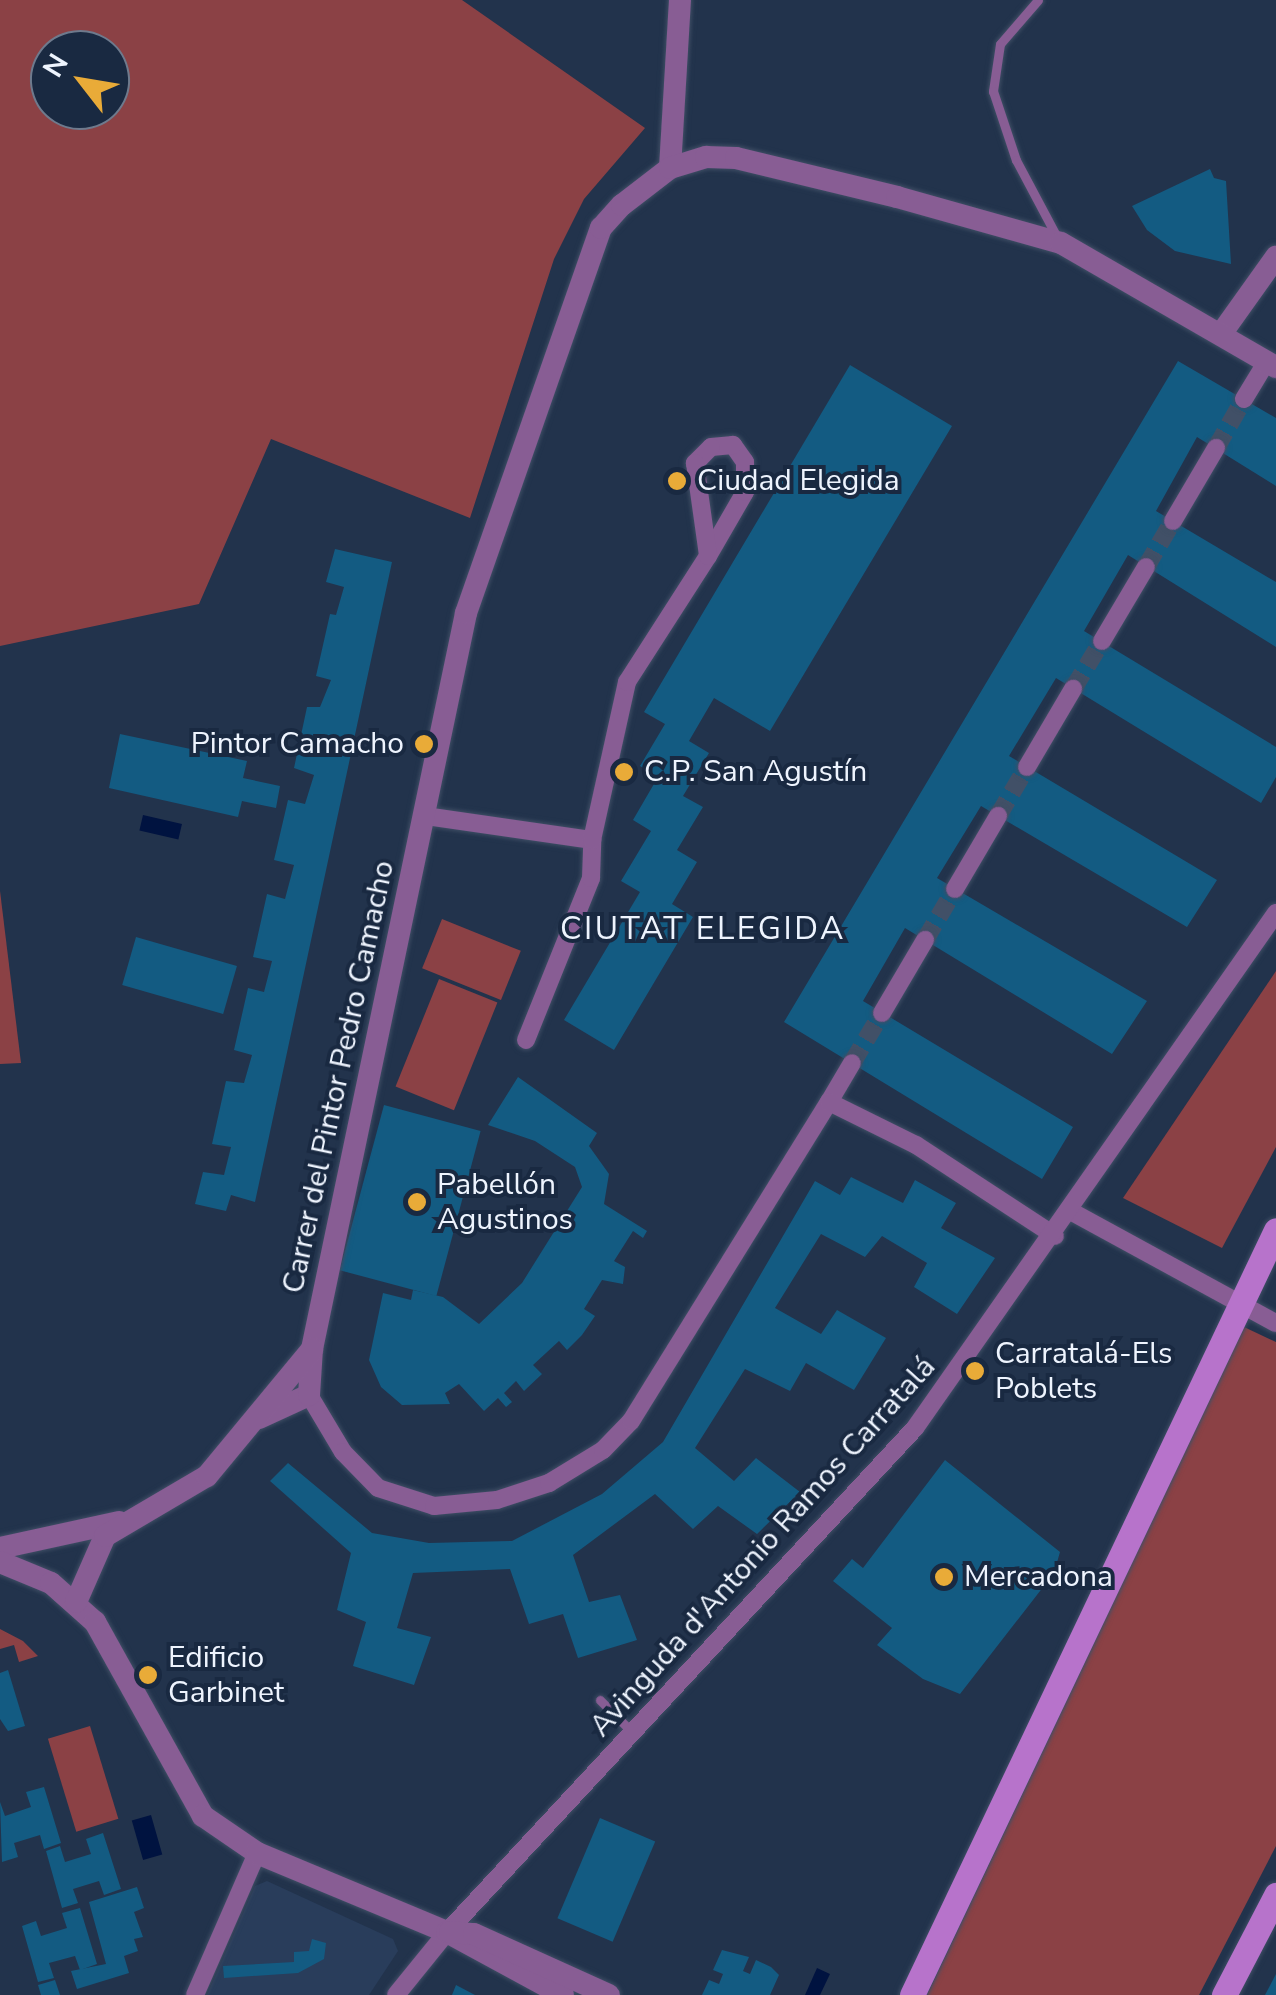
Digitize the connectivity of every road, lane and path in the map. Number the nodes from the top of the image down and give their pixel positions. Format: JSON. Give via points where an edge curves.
{"nodes":[{"id":1,"x":680,"y":0,"type":"edge"},
{"id":2,"x":1038,"y":0,"type":"edge"},
{"id":3,"x":670,"y":168,"type":"junction"},
{"id":4,"x":1061,"y":243,"type":"junction"},
{"id":5,"x":1276,"y":257,"type":"edge"},
{"id":6,"x":1221,"y":334,"type":"junction"},
{"id":7,"x":1272,"y":364,"type":"edge"},
{"id":8,"x":1244,"y":400,"type":"tunnel mouth"},
{"id":9,"x":1216,"y":448,"type":"tunnel mouth"},
{"id":10,"x":1173,"y":520,"type":"tunnel mouth"},
{"id":11,"x":708,"y":556,"type":"junction"},
{"id":12,"x":1146,"y":567,"type":"tunnel mouth"},
{"id":13,"x":1102,"y":641,"type":"tunnel mouth"},
{"id":14,"x":1074,"y":689,"type":"tunnel mouth"},
{"id":15,"x":1027,"y":767,"type":"tunnel mouth"},
{"id":16,"x":425,"y":816,"type":"junction"},
{"id":17,"x":998,"y":816,"type":"tunnel mouth"},
{"id":18,"x":592,"y":840,"type":"junction"},
{"id":19,"x":956,"y":888,"type":"tunnel mouth"},
{"id":20,"x":1276,"y":913,"type":"edge"},
{"id":21,"x":925,"y":940,"type":"tunnel mouth"},
{"id":22,"x":882,"y":1013,"type":"tunnel mouth"},
{"id":23,"x":526,"y":1040,"type":"dead end"},
{"id":24,"x":852,"y":1063,"type":"tunnel mouth"},
{"id":25,"x":829,"y":1102,"type":"junction"},
{"id":26,"x":1072,"y":1212,"type":"junction"},
{"id":27,"x":1276,"y":1230,"type":"edge"},
{"id":28,"x":1055,"y":1236,"type":"junction"},
{"id":29,"x":1239,"y":1307,"type":"junction"},
{"id":30,"x":1276,"y":1323,"type":"edge"},
{"id":31,"x":312,"y":1350,"type":"junction"},
{"id":32,"x":309,"y":1395,"type":"junction"},
{"id":33,"x":259,"y":1418,"type":"junction"},
{"id":34,"x":128,"y":1520,"type":"junction"},
{"id":35,"x":0,"y":1548,"type":"edge"},
{"id":36,"x":0,"y":1562,"type":"edge"},
{"id":37,"x":76,"y":1602,"type":"junction"},
{"id":38,"x":600,"y":1700,"type":"dead end"},
{"id":39,"x":633,"y":1733,"type":"junction"},
{"id":40,"x":258,"y":1853,"type":"junction"},
{"id":41,"x":1276,"y":1896,"type":"edge"},
{"id":42,"x":447,"y":1932,"type":"junction"},
{"id":43,"x":195,"y":1995,"type":"edge"},
{"id":44,"x":396,"y":1995,"type":"edge"},
{"id":45,"x":563,"y":1995,"type":"edge"},
{"id":46,"x":609,"y":1995,"type":"edge"},
{"id":47,"x":912,"y":1995,"type":"edge"},
{"id":48,"x":1224,"y":1995,"type":"edge"}],
"edges":[{"from":1,"to":3,"type":"street"},
{"from":2,"to":4,"type":"lane","via":[[1000,44],[993,91],[1016,160]]},
{"from":3,"to":4,"type":"street","via":[[706,157],[736,158]]},
{"from":3,"to":16,"type":"street","name":"Carrer del Pintor Pedro Camacho","via":[[601,228],[466,614]]},
{"from":4,"to":6,"type":"street"},
{"from":5,"to":6,"type":"street"},
{"from":6,"to":7,"type":"street"},
{"from":7,"to":8,"type":"street"},
{"from":9,"to":10,"type":"street"},
{"from":11,"to":11,"type":"street","via":[[745,492],[746,462],[734,446],[711,447],[695,463]]},
{"from":11,"to":18,"type":"street","via":[[628,682]]},
{"from":12,"to":13,"type":"street"},
{"from":14,"to":15,"type":"street"},
{"from":16,"to":18,"type":"street"},
{"from":16,"to":31,"type":"street","name":"Carrer del Pintor Pedro Camacho"},
{"from":17,"to":19,"type":"street"},
{"from":18,"to":23,"type":"street","via":[[590,878]]},
{"from":20,"to":26,"type":"street","name":"Avinguda d'Antonio Ramos Carratalá"},
{"from":21,"to":22,"type":"street"},
{"from":24,"to":25,"type":"street"},
{"from":25,"to":28,"type":"street","via":[[916,1145]]},
{"from":25,"to":32,"type":"street","via":[[631,1421],[603,1450],[549,1483],[497,1500],[434,1506],[378,1488],[343,1452]]},
{"from":26,"to":28,"type":"street","name":"Avinguda d'Antonio Ramos Carratalá"},
{"from":26,"to":29,"type":"street"},
{"from":27,"to":29,"type":"main road"},
{"from":28,"to":39,"type":"street","name":"Avinguda d'Antonio Ramos Carratalá","via":[[915,1428]]},
{"from":29,"to":30,"type":"street"},
{"from":29,"to":47,"type":"main road"},
{"from":31,"to":32,"type":"street","name":"Carrer del Pintor Pedro Camacho"},
{"from":31,"to":33,"type":"street"},
{"from":32,"to":33,"type":"street"},
{"from":33,"to":34,"type":"street","via":[[207,1476]]},
{"from":34,"to":35,"type":"street"},
{"from":34,"to":37,"type":"street","via":[[105,1536]]},
{"from":36,"to":37,"type":"street","via":[[50,1582]]},
{"from":37,"to":40,"type":"street","via":[[95,1622],[194,1803]]},
{"from":38,"to":39,"type":"lane"},
{"from":39,"to":42,"type":"street","name":"Avinguda d'Antonio Ramos Carratalá"},
{"from":40,"to":42,"type":"street"},
{"from":40,"to":43,"type":"street"},
{"from":41,"to":48,"type":"main road"},
{"from":42,"to":44,"type":"street","name":"Avinguda d'Antonio Ramos Carratalá"},
{"from":42,"to":45,"type":"street"},
{"from":42,"to":46,"type":"street","via":[[474,1934]]}]}
